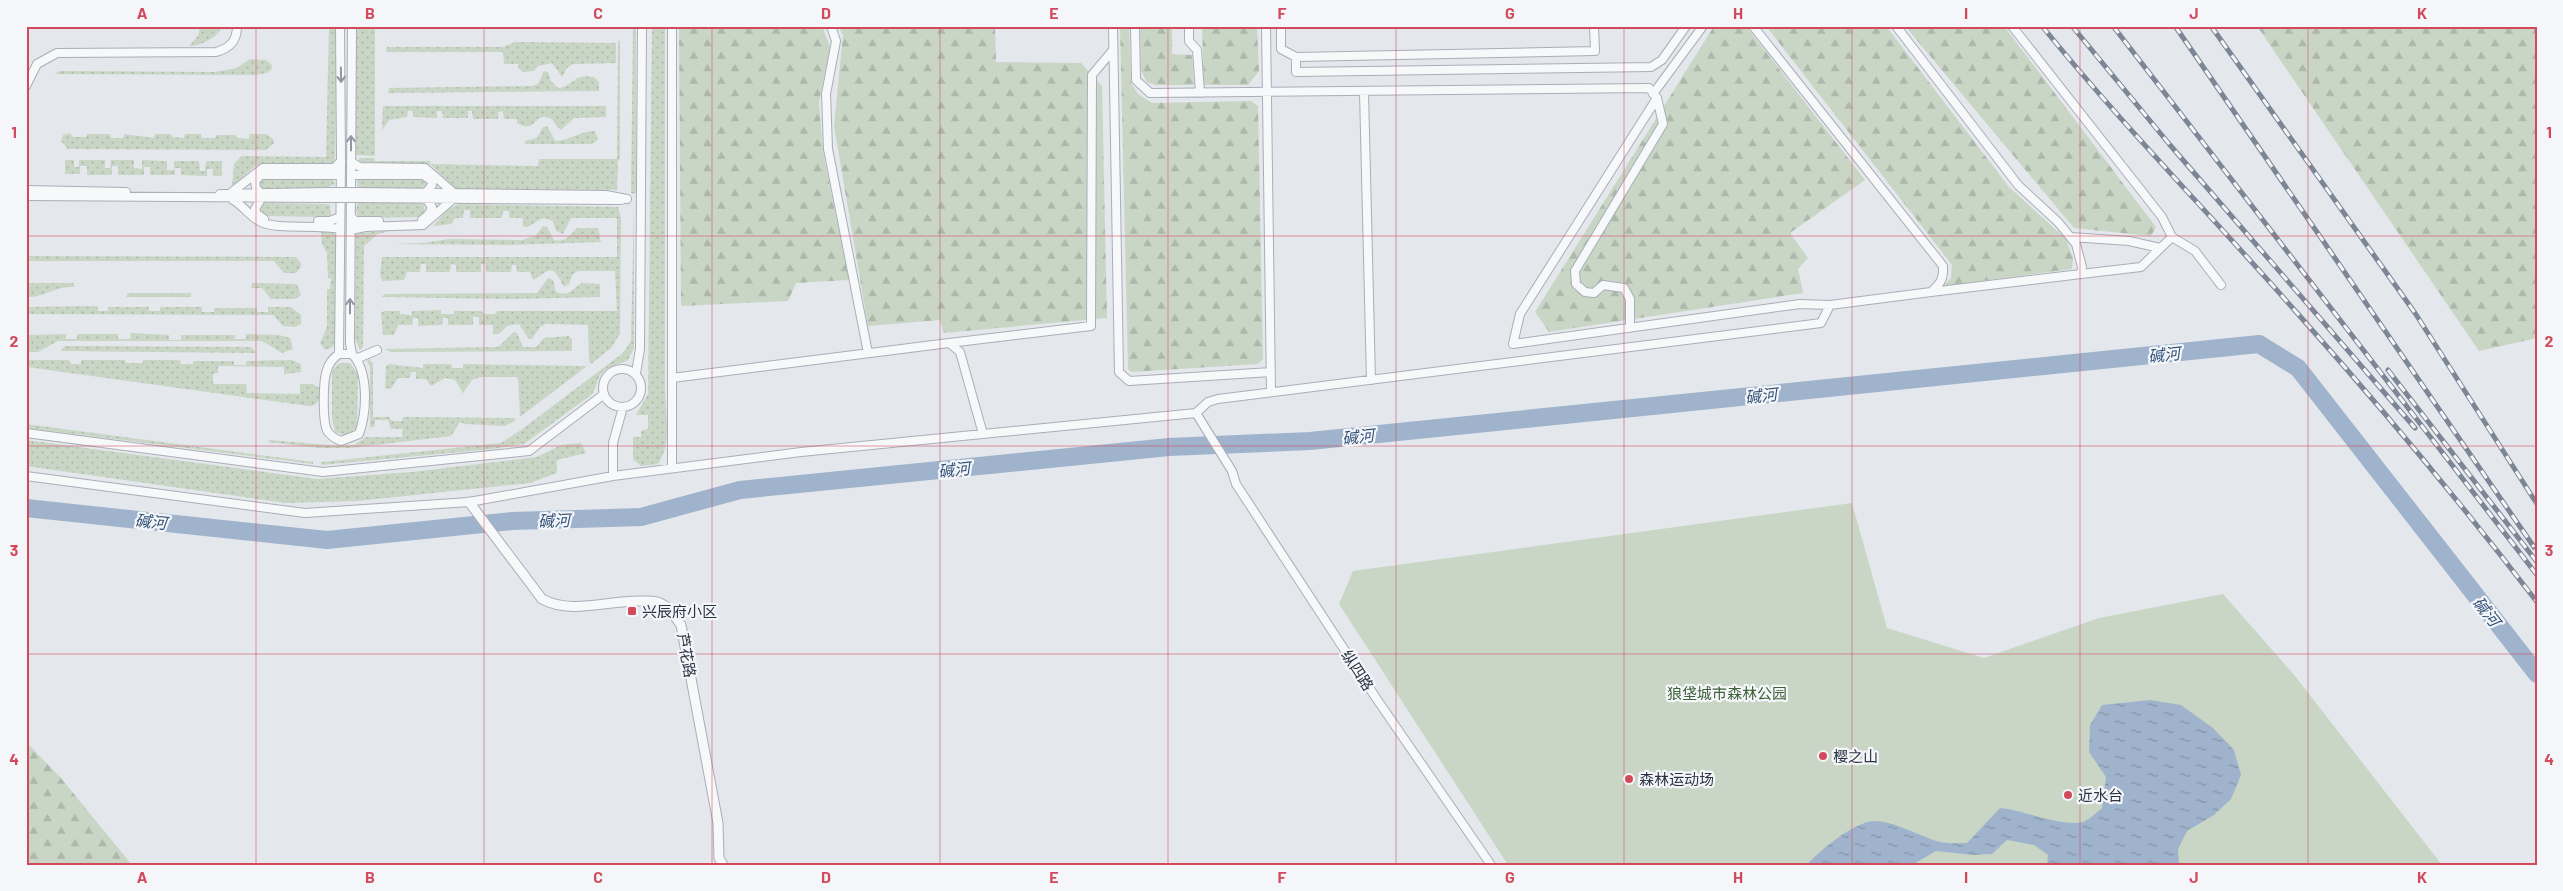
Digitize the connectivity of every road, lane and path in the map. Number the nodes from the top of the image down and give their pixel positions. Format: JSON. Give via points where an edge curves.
{"nodes":[{"id":1,"x":237,"y":26,"type":"edge"},
{"id":2,"x":340,"y":26,"type":"edge"},
{"id":3,"x":352,"y":26,"type":"edge"},
{"id":4,"x":642,"y":26,"type":"edge"},
{"id":5,"x":672,"y":26,"type":"edge"},
{"id":6,"x":831,"y":26,"type":"edge"},
{"id":7,"x":1112,"y":26,"type":"edge"},
{"id":8,"x":1135,"y":26,"type":"edge"},
{"id":9,"x":1189,"y":26,"type":"edge"},
{"id":10,"x":1266,"y":26,"type":"edge"},
{"id":11,"x":1281,"y":26,"type":"edge"},
{"id":12,"x":1594,"y":26,"type":"edge"},
{"id":13,"x":1686,"y":26,"type":"edge"},
{"id":14,"x":1703,"y":26,"type":"edge"},
{"id":15,"x":1754,"y":26,"type":"edge"},
{"id":16,"x":1896,"y":26,"type":"edge"},
{"id":17,"x":2012,"y":26,"type":"edge"},
{"id":18,"x":1113,"y":50,"type":"junction"},
{"id":19,"x":1296,"y":57,"type":"junction"},
{"id":20,"x":26,"y":86,"type":"edge"},
{"id":21,"x":1364,"y":92,"type":"junction"},
{"id":22,"x":1200,"y":93,"type":"junction"},
{"id":23,"x":1267,"y":93,"type":"junction"},
{"id":24,"x":1655,"y":96,"type":"junction"},
{"id":25,"x":341,"y":161,"type":"junction"},
{"id":26,"x":351,"y":162,"type":"junction"},
{"id":27,"x":351,"y":175,"type":"junction"},
{"id":28,"x":341,"y":176,"type":"junction"},
{"id":29,"x":26,"y":190,"type":"edge"},
{"id":30,"x":48,"y":193,"type":"junction"},
{"id":31,"x":26,"y":196,"type":"edge"},
{"id":32,"x":230,"y":196,"type":"junction"},
{"id":33,"x":261,"y":196,"type":"junction"},
{"id":34,"x":427,"y":196,"type":"junction"},
{"id":35,"x":454,"y":196,"type":"junction"},
{"id":36,"x":351,"y":216,"type":"junction"},
{"id":37,"x":340,"y":217,"type":"junction"},
{"id":38,"x":340,"y":229,"type":"junction"},
{"id":39,"x":350,"y":230,"type":"junction"},
{"id":40,"x":2071,"y":237,"type":"junction"},
{"id":41,"x":2172,"y":237,"type":"junction"},
{"id":42,"x":2160,"y":248,"type":"junction"},
{"id":43,"x":2081,"y":274,"type":"junction"},
{"id":44,"x":2221,"y":285,"type":"dead end"},
{"id":45,"x":1931,"y":292,"type":"junction"},
{"id":46,"x":1830,"y":305,"type":"junction"},
{"id":47,"x":1630,"y":328,"type":"junction"},
{"id":48,"x":949,"y":343,"type":"junction"},
{"id":49,"x":377,"y":350,"type":"dead end"},
{"id":50,"x":868,"y":353,"type":"junction"},
{"id":51,"x":339,"y":354,"type":"junction"},
{"id":52,"x":354,"y":357,"type":"junction"},
{"id":53,"x":1271,"y":372,"type":"junction"},
{"id":54,"x":636,"y":373,"type":"junction"},
{"id":55,"x":672,"y":378,"type":"junction"},
{"id":56,"x":1371,"y":380,"type":"junction"},
{"id":57,"x":1272,"y":392,"type":"junction"},
{"id":58,"x":603,"y":395,"type":"junction"},
{"id":59,"x":623,"y":407,"type":"junction"},
{"id":60,"x":1196,"y":413,"type":"junction"},
{"id":61,"x":26,"y":433,"type":"edge"},
{"id":62,"x":983,"y":434,"type":"junction"},
{"id":63,"x":672,"y":468,"type":"junction"},
{"id":64,"x":26,"y":476,"type":"edge"},
{"id":65,"x":613,"y":476,"type":"junction"},
{"id":66,"x":469,"y":502,"type":"junction"},
{"id":67,"x":723,"y":865,"type":"edge"},
{"id":68,"x":1490,"y":865,"type":"edge"}],
"edges":[{"from":1,"to":20,"type":"street","via":[[234,42],[216,52],[57,53],[37,64]]},
{"from":2,"to":25,"type":"street","one_way":true},
{"from":26,"to":3,"type":"street","one_way":true},
{"from":4,"to":54,"type":"street","via":[[640,349]]},
{"from":5,"to":55,"type":"street"},
{"from":6,"to":50,"type":"street","via":[[836,41],[826,94],[828,149]]},
{"from":7,"to":18,"type":"street"},
{"from":8,"to":22,"type":"street","via":[[1136,80],[1150,92]]},
{"from":9,"to":22,"type":"street","via":[[1189,42],[1197,50]]},
{"from":10,"to":23,"type":"street"},
{"from":11,"to":19,"type":"street","via":[[1281,49]]},
{"from":12,"to":19,"type":"street","via":[[1594,51]]},
{"from":13,"to":19,"type":"street","via":[[1662,60],[1651,66],[1296,72]]},
{"from":14,"to":24,"type":"street"},
{"from":15,"to":45,"type":"street","via":[[1943,266],[1941,283]]},
{"from":16,"to":40,"type":"street","via":[[2018,185]]},
{"from":17,"to":41,"type":"street","via":[[2162,217]]},
{"from":18,"to":48,"type":"street","via":[[1092,75],[1091,326]]},
{"from":18,"to":53,"type":"street","via":[[1119,372],[1129,381]]},
{"from":21,"to":23,"type":"street"},
{"from":21,"to":24,"type":"street","via":[[1649,88]]},
{"from":21,"to":56,"type":"street"},
{"from":22,"to":23,"type":"street"},
{"from":23,"to":53,"type":"street"},
{"from":24,"to":47,"type":"street","via":[[1663,124],[1575,271],[1576,284],[1585,292],[1594,293],[1603,285],[1624,288],[1630,299]]},
{"from":24,"to":47,"type":"street","via":[[1520,314],[1513,344]]},
{"from":25,"to":28,"type":"street"},
{"from":25,"to":32,"type":"street","via":[[334,168],[263,168]]},
{"from":26,"to":27,"type":"street"},
{"from":26,"to":35,"type":"street","via":[[360,168],[425,168]]},
{"from":27,"to":34,"type":"street","via":[[423,174],[432,181]]},
{"from":27,"to":36,"type":"street"},
{"from":28,"to":33,"type":"street","via":[[265,174],[255,181]]},
{"from":28,"to":37,"type":"street"},
{"from":29,"to":30,"type":"street"},
{"from":30,"to":31,"type":"street"},
{"from":30,"to":32,"type":"street"},
{"from":32,"to":33,"type":"street"},
{"from":32,"to":38,"type":"street","via":[[266,224]]},
{"from":33,"to":34,"type":"street","bridge":true},
{"from":33,"to":37,"type":"street","via":[[255,209],[261,218],[268,220],[330,221]]},
{"from":34,"to":35,"type":"street"},
{"from":34,"to":36,"type":"street","via":[[432,207],[429,214],[415,222],[355,221]]},
{"from":35,"to":35,"type":"street","via":[[608,201],[627,199],[606,195]]},
{"from":35,"to":39,"type":"street","via":[[423,225],[365,226]]},
{"from":36,"to":39,"type":"street"},
{"from":37,"to":38,"type":"street"},
{"from":38,"to":51,"type":"street"},
{"from":52,"to":39,"type":"street","one_way":true},
{"from":40,"to":42,"type":"street","via":[[2129,241]]},
{"from":40,"to":43,"type":"street","via":[[2076,244]]},
{"from":41,"to":42,"type":"street"},
{"from":41,"to":44,"type":"street","via":[[2195,251]]},
{"from":42,"to":43,"type":"street","via":[[2141,267]]},
{"from":43,"to":45,"type":"street"},
{"from":45,"to":46,"type":"street"},
{"from":46,"to":47,"type":"street","via":[[1800,304]]},
{"from":46,"to":56,"type":"street","via":[[1821,323]]},
{"from":48,"to":50,"type":"street"},
{"from":48,"to":62,"type":"street","via":[[960,352]]},
{"from":49,"to":52,"type":"street"},
{"from":50,"to":55,"type":"street"},
{"from":51,"to":52,"type":"street"},
{"from":51,"to":52,"type":"street","via":[[326,370],[325,419],[328,432],[341,441],[359,434],[362,424],[364,378]]},
{"from":53,"to":57,"type":"street"},
{"from":54,"to":58,"type":"street","via":[[626,369],[610,373],[605,379]]},
{"from":54,"to":59,"type":"street","via":[[641,387],[639,397],[634,404]]},
{"from":55,"to":63,"type":"street"},
{"from":56,"to":57,"type":"street"},
{"from":57,"to":60,"type":"street","via":[[1213,400]]},
{"from":58,"to":59,"type":"street","via":[[614,406]]},
{"from":58,"to":61,"type":"street","via":[[529,451],[324,472]]},
{"from":59,"to":65,"type":"street","via":[[613,443]]},
{"from":60,"to":62,"type":"street"},
{"from":60,"to":68,"type":"street","name":"纵四路","via":[[1232,471],[1236,484]]},
{"from":62,"to":63,"type":"street"},
{"from":63,"to":65,"type":"street"},
{"from":64,"to":66,"type":"street","via":[[305,513]]},
{"from":65,"to":66,"type":"street"},
{"from":66,"to":67,"type":"street","name":"芦花路","via":[[542,599],[552,605],[659,602],[681,625],[718,823],[719,858]]}]}
